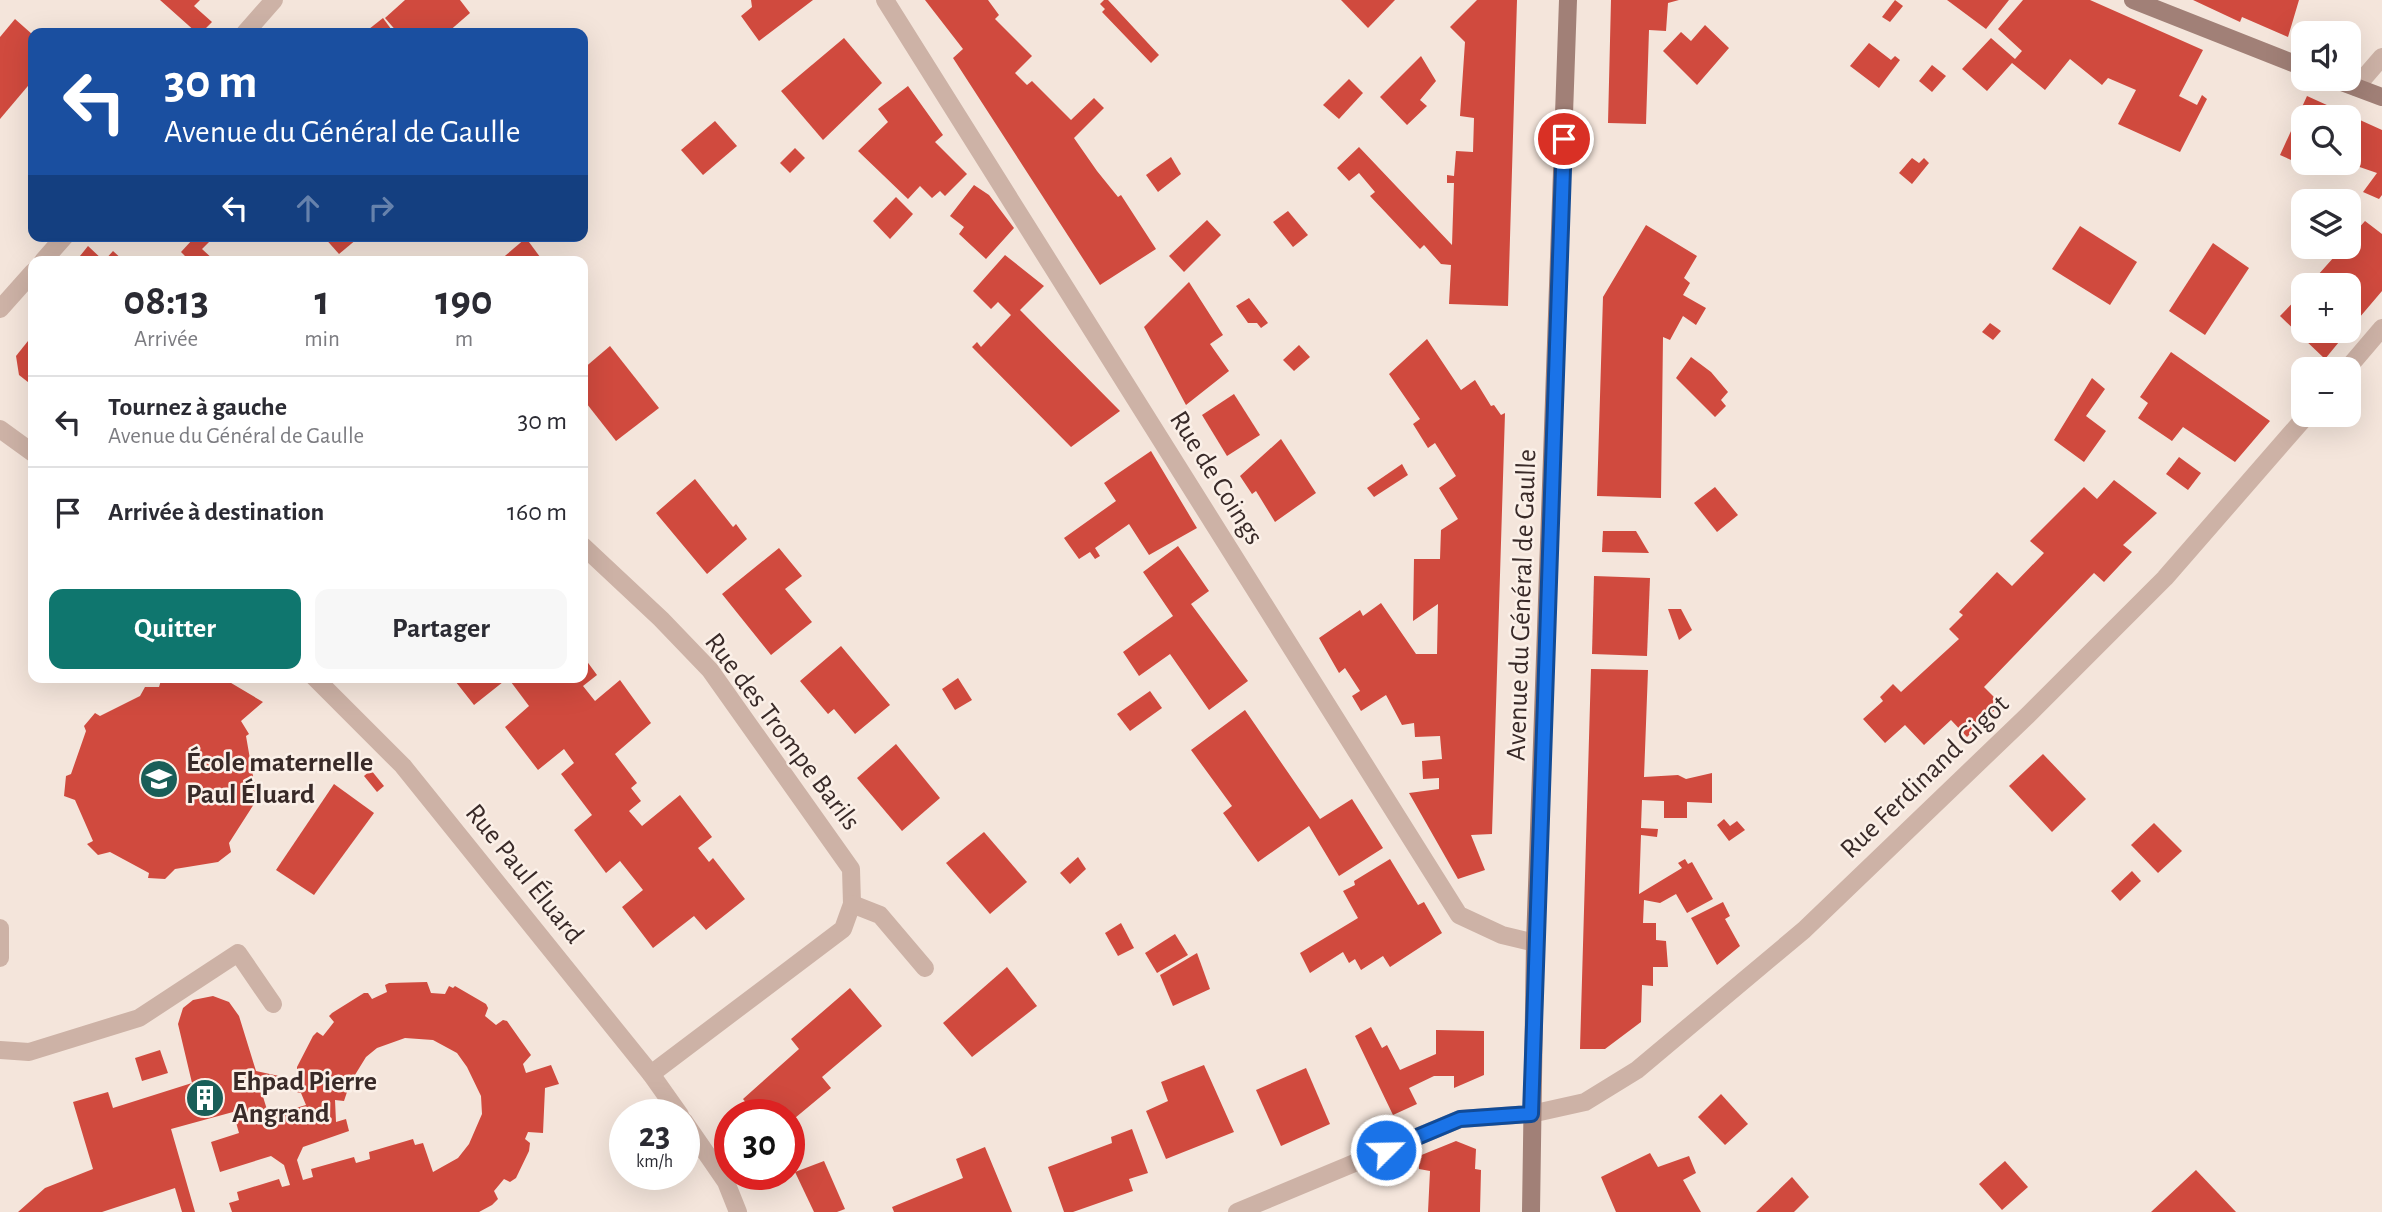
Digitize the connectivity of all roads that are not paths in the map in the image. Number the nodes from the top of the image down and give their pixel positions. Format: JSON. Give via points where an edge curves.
{"nodes":[{"id":1,"x":274,"y":0,"type":"edge"},
{"id":2,"x":885,"y":0,"type":"edge"},
{"id":3,"x":1568,"y":0,"type":"edge"},
{"id":4,"x":2133,"y":0,"type":"edge"},
{"id":5,"x":249,"y":28,"type":"edge"},
{"id":6,"x":2382,"y":57,"type":"edge"},
{"id":7,"x":2291,"y":62,"type":"edge"},
{"id":8,"x":2361,"y":81,"type":"edge"},
{"id":9,"x":2361,"y":89,"type":"edge"},
{"id":10,"x":2382,"y":96,"type":"edge"},
{"id":11,"x":60,"y":242,"type":"edge"},
{"id":12,"x":47,"y":256,"type":"edge"},
{"id":13,"x":28,"y":278,"type":"edge"},
{"id":14,"x":0,"y":309,"type":"edge"},
{"id":15,"x":2382,"y":328,"type":"edge"},
{"id":16,"x":2357,"y":357,"type":"edge"},
{"id":17,"x":2297,"y":427,"type":"edge"},
{"id":18,"x":0,"y":429,"type":"edge"},
{"id":19,"x":28,"y":449,"type":"edge"},
{"id":20,"x":588,"y":552,"type":"edge"},
{"id":21,"x":320,"y":683,"type":"edge"},
{"id":22,"x":852,"y":904,"type":"junction"},
{"id":23,"x":0,"y":928,"type":"edge"},
{"id":24,"x":1535,"y":943,"type":"junction"},
{"id":25,"x":0,"y":958,"type":"edge"},
{"id":26,"x":925,"y":968,"type":"dead end"},
{"id":27,"x":274,"y":1004,"type":"dead end"},
{"id":28,"x":0,"y":1050,"type":"edge"},
{"id":29,"x":652,"y":1074,"type":"junction"},
{"id":30,"x":669,"y":1099,"type":"edge"},
{"id":31,"x":1531,"y":1114,"type":"junction"},
{"id":32,"x":700,"y":1144,"type":"edge"},
{"id":33,"x":738,"y":1212,"type":"edge"},
{"id":34,"x":1237,"y":1212,"type":"edge"},
{"id":35,"x":1531,"y":1212,"type":"edge"}],
"edges":[{"from":1,"to":5,"type":"street"},
{"from":2,"to":24,"type":"street","name":"Rue de Coings","via":[[1459,915],[1502,935]]},
{"from":3,"to":24,"type":"main road","name":"Avenue du Général de Gaulle"},
{"from":4,"to":7,"type":"main road"},
{"from":6,"to":8,"type":"street"},
{"from":9,"to":10,"type":"main road"},
{"from":11,"to":12,"type":"street"},
{"from":13,"to":14,"type":"street"},
{"from":15,"to":16,"type":"street"},
{"from":17,"to":31,"type":"street","name":"Rue Ferdinand Gigot","via":[[2165,579],[1804,930],[1637,1070],[1585,1102]]},
{"from":18,"to":19,"type":"street"},
{"from":20,"to":22,"type":"street","name":"Rue des Trompe Barils","via":[[709,670],[851,869]]},
{"from":21,"to":29,"type":"street","name":"Rue Paul Éluard","via":[[403,766]]},
{"from":22,"to":26,"type":"street","via":[[880,915]]},
{"from":22,"to":29,"type":"street","name":"Rue des Trompe Barils","via":[[843,929]]},
{"from":23,"to":25,"type":"street"},
{"from":24,"to":31,"type":"main road","name":"Avenue du Général de Gaulle"},
{"from":27,"to":28,"type":"street","via":[[238,953],[139,1018],[29,1052]]},
{"from":29,"to":30,"type":"street","name":"Rue Paul Éluard"},
{"from":31,"to":34,"type":"street","name":"Rue Ferdinand Gigot","via":[[1460,1119]]},
{"from":31,"to":35,"type":"main road","name":"Avenue du Général de Gaulle"},
{"from":32,"to":33,"type":"street","via":[[726,1182]]}]}
